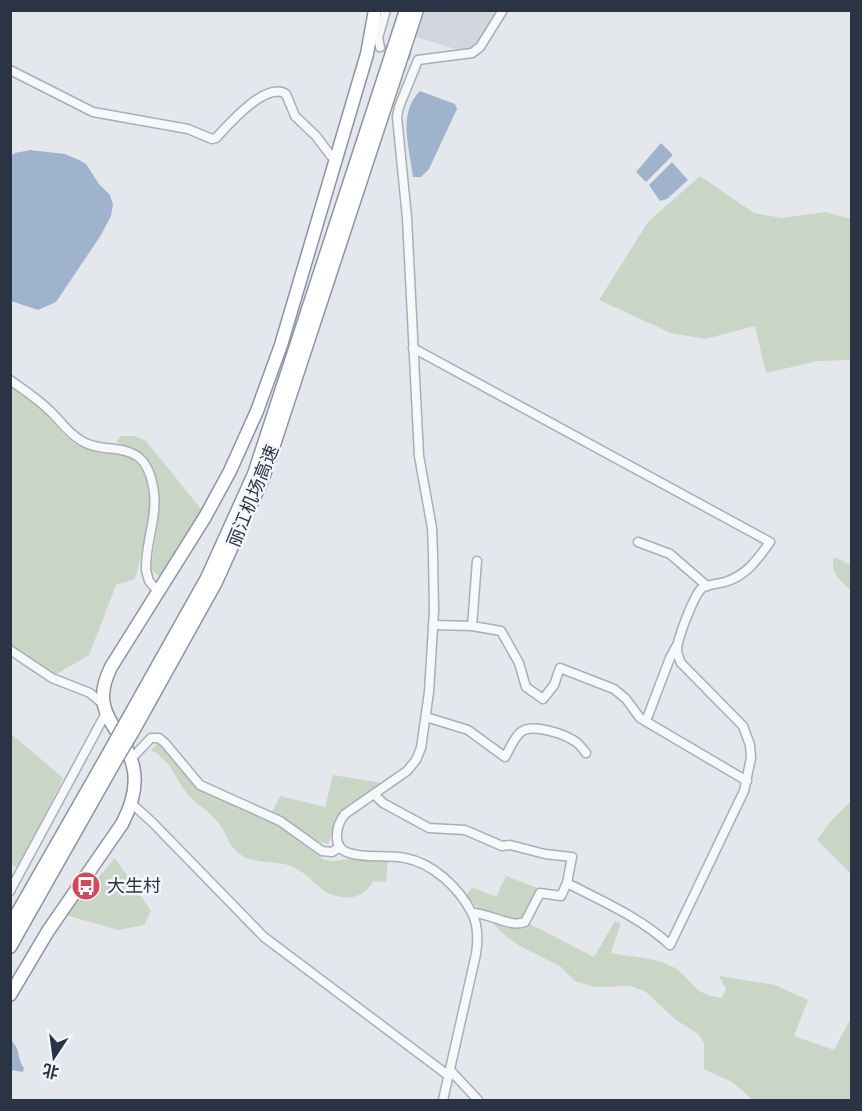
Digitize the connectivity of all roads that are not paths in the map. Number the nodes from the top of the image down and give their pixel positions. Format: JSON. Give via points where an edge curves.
{"nodes":[{"id":1,"x":375,"y":10,"type":"edge"},
{"id":2,"x":386,"y":10,"type":"edge"},
{"id":3,"x":406,"y":10,"type":"edge"},
{"id":4,"x":417,"y":10,"type":"edge"},
{"id":5,"x":502,"y":10,"type":"edge"},
{"id":6,"x":380,"y":47,"type":"dead end"},
{"id":7,"x":10,"y":70,"type":"edge"},
{"id":8,"x":336,"y":159,"type":"junction"},
{"id":9,"x":413,"y":348,"type":"junction"},
{"id":10,"x":10,"y":380,"type":"edge"},
{"id":11,"x":638,"y":542,"type":"dead end"},
{"id":12,"x":477,"y":561,"type":"dead end"},
{"id":13,"x":707,"y":586,"type":"junction"},
{"id":14,"x":159,"y":593,"type":"junction"},
{"id":15,"x":433,"y":625,"type":"junction"},
{"id":16,"x":472,"y":626,"type":"junction"},
{"id":17,"x":678,"y":645,"type":"junction"},
{"id":18,"x":10,"y":650,"type":"edge"},
{"id":19,"x":105,"y":710,"type":"junction"},
{"id":20,"x":426,"y":717,"type":"junction"},
{"id":21,"x":646,"y":722,"type":"junction"},
{"id":22,"x":128,"y":728,"type":"junction"},
{"id":23,"x":586,"y":753,"type":"dead end"},
{"id":24,"x":114,"y":754,"type":"junction"},
{"id":25,"x":131,"y":759,"type":"junction"},
{"id":26,"x":747,"y":781,"type":"junction"},
{"id":27,"x":374,"y":794,"type":"junction"},
{"id":28,"x":131,"y":803,"type":"junction"},
{"id":29,"x":340,"y":847,"type":"junction"},
{"id":30,"x":567,"y":883,"type":"junction"},
{"id":31,"x":10,"y":891,"type":"edge"},
{"id":32,"x":472,"y":913,"type":"junction"},
{"id":33,"x":10,"y":926,"type":"edge"},
{"id":34,"x":10,"y":946,"type":"edge"},
{"id":35,"x":10,"y":995,"type":"edge"},
{"id":36,"x":450,"y":1073,"type":"junction"},
{"id":37,"x":443,"y":1101,"type":"edge"},
{"id":38,"x":478,"y":1101,"type":"edge"}],
"edges":[{"from":1,"to":8,"type":"highway"},
{"from":2,"to":6,"type":"street","via":[[378,38]]},
{"from":3,"to":22,"type":"highway","name":"丽江机场高速","via":[[254,474],[207,578]]},
{"from":4,"to":22,"type":"highway","name":"丽江机场高速","via":[[263,478],[216,582]]},
{"from":5,"to":9,"type":"street","via":[[480,47],[472,53],[418,60],[399,107]]},
{"from":7,"to":8,"type":"street","via":[[93,112],[188,129],[212,139],[264,95],[283,92],[295,116]]},
{"from":8,"to":14,"type":"highway","via":[[281,345],[257,411],[218,494]]},
{"from":9,"to":13,"type":"street","via":[[770,542],[745,573]]},
{"from":9,"to":15,"type":"street","via":[[419,456],[432,528]]},
{"from":10,"to":14,"type":"street","via":[[80,440],[123,450],[143,464],[154,502],[147,570],[149,581]]},
{"from":11,"to":13,"type":"street","via":[[670,554]]},
{"from":12,"to":16,"type":"street"},
{"from":13,"to":17,"type":"street","via":[[694,599]]},
{"from":14,"to":19,"type":"highway","via":[[108,673]]},
{"from":15,"to":16,"type":"street"},
{"from":15,"to":20,"type":"street"},
{"from":16,"to":21,"type":"street","via":[[501,631],[519,663],[526,687],[543,699],[560,668],[614,689]]},
{"from":17,"to":21,"type":"street"},
{"from":17,"to":26,"type":"street","via":[[681,663],[743,726],[751,752]]},
{"from":18,"to":19,"type":"street","via":[[43,674],[90,693]]},
{"from":19,"to":25,"type":"highway"},
{"from":19,"to":31,"type":"street"},
{"from":20,"to":23,"type":"street","via":[[468,730],[505,757],[517,735],[533,728],[575,742]]},
{"from":20,"to":27,"type":"street","via":[[416,760]]},
{"from":21,"to":26,"type":"street"},
{"from":22,"to":24,"type":"highway","name":"丽江机场高速","bridge":true},
{"from":24,"to":33,"type":"highway","name":"丽江机场高速"},
{"from":24,"to":34,"type":"highway","name":"丽江机场高速"},
{"from":25,"to":28,"type":"highway","via":[[135,781]]},
{"from":25,"to":29,"type":"street","via":[[151,738],[159,738],[200,785],[280,821],[321,851],[332,852]]},
{"from":26,"to":30,"type":"street","via":[[670,945],[620,910]]},
{"from":27,"to":29,"type":"street","via":[[340,821]]},
{"from":27,"to":30,"type":"street","via":[[382,803],[429,828],[467,830],[502,846],[572,857]]},
{"from":28,"to":35,"type":"highway","via":[[122,824],[66,904]]},
{"from":28,"to":36,"type":"street","via":[[264,937]]},
{"from":29,"to":32,"type":"street","via":[[352,854],[399,857],[426,865],[439,873]]},
{"from":30,"to":32,"type":"street","via":[[561,896],[540,893],[522,923]]},
{"from":32,"to":36,"type":"street","via":[[477,933],[476,954]]},
{"from":36,"to":37,"type":"street"},
{"from":36,"to":38,"type":"street"}]}
